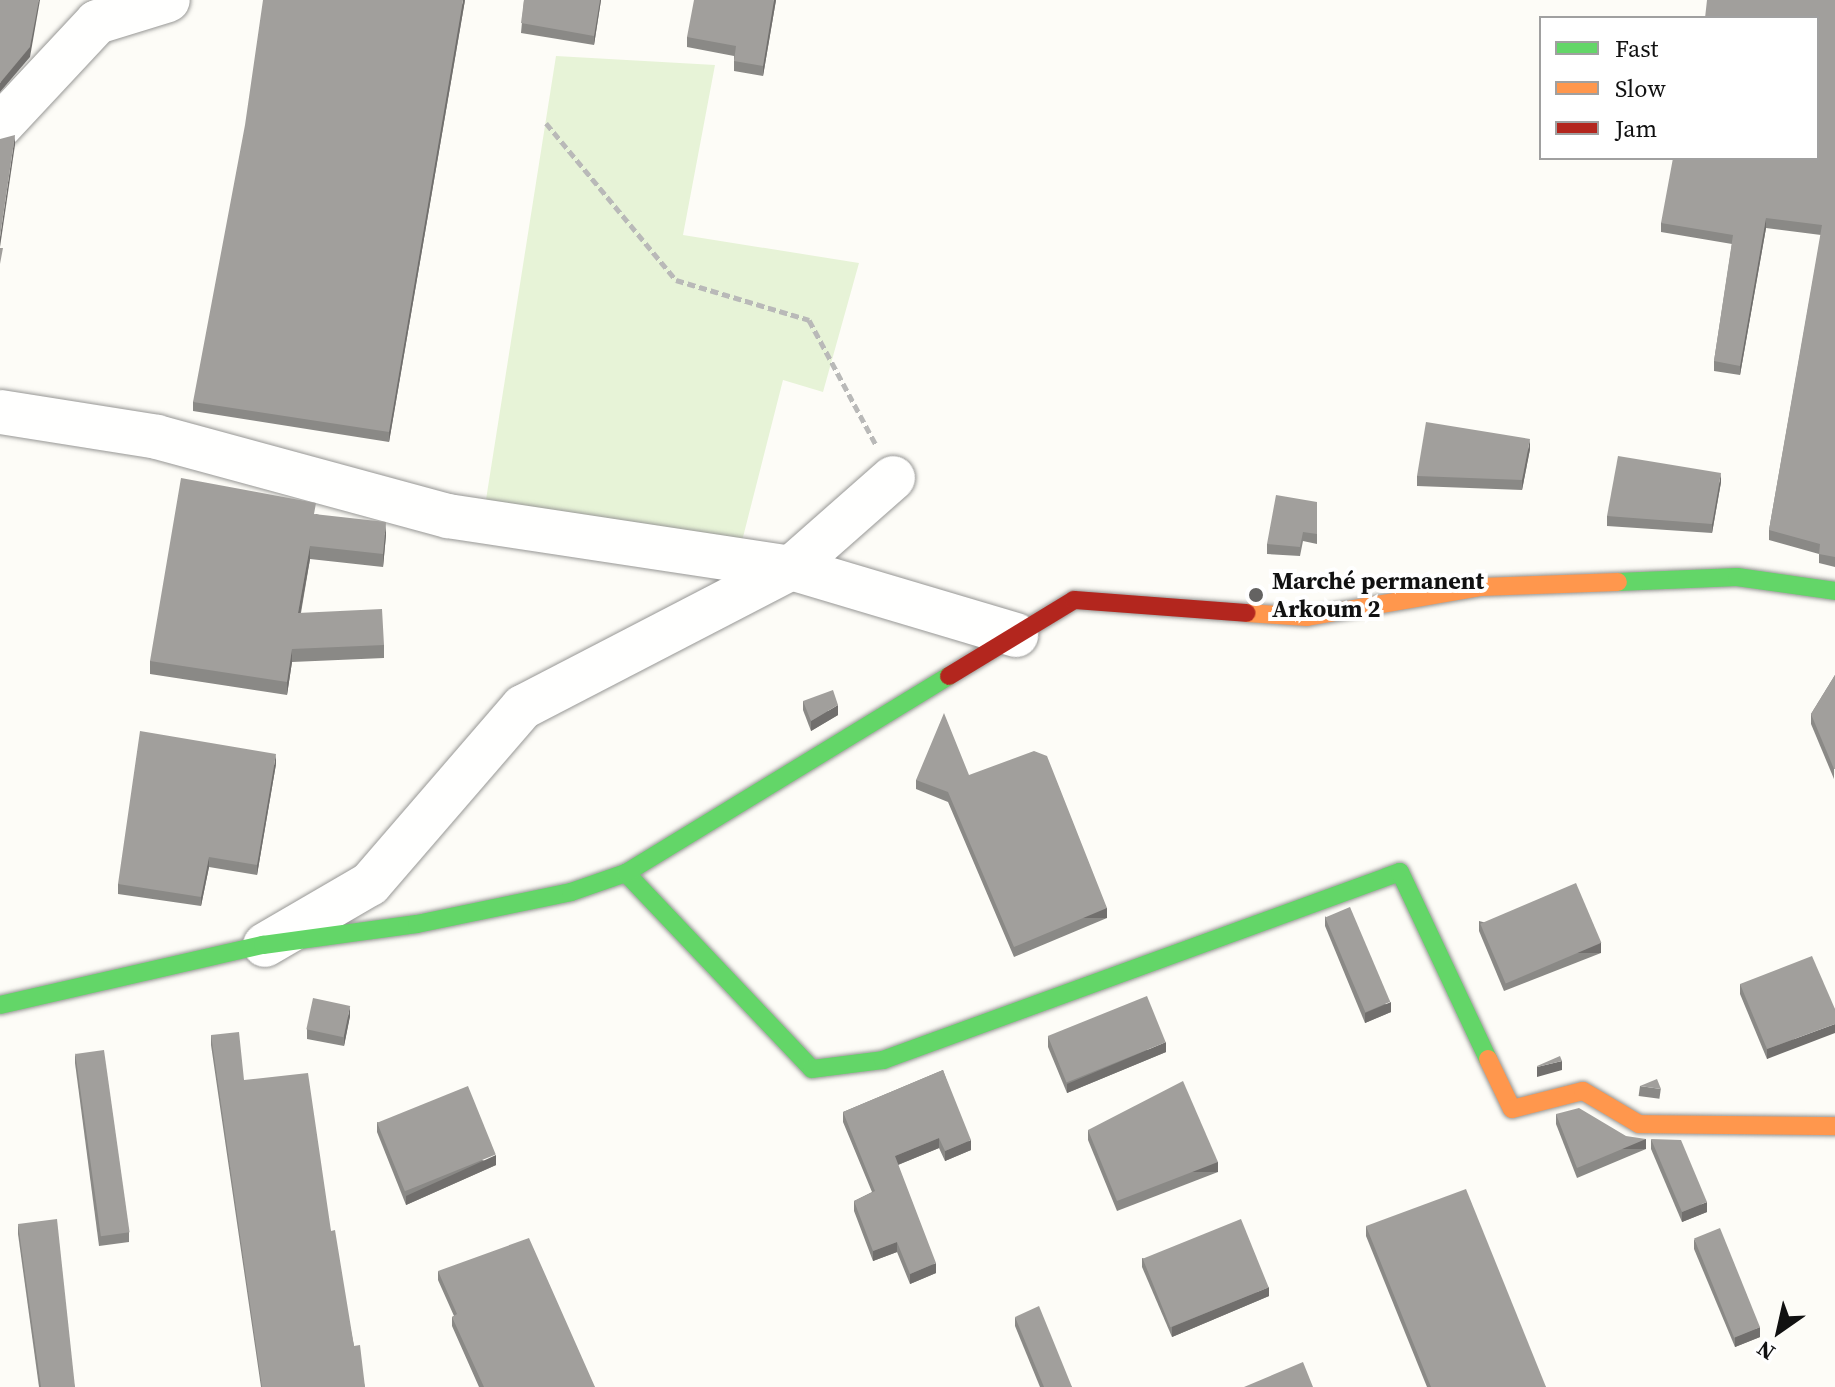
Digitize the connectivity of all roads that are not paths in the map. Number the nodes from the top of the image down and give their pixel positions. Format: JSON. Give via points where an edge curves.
{"nodes":[{"id":1,"x":168,"y":0,"type":"edge"},
{"id":2,"x":0,"y":126,"type":"edge"},
{"id":3,"x":0,"y":412,"type":"edge"},
{"id":4,"x":893,"y":478,"type":"road end"},
{"id":5,"x":791,"y":568,"type":"junction"},
{"id":6,"x":1835,"y":591,"type":"edge"},
{"id":7,"x":1016,"y":635,"type":"junction"},
{"id":8,"x":626,"y":873,"type":"junction"},
{"id":9,"x":263,"y":945,"type":"junction"},
{"id":10,"x":0,"y":1005,"type":"edge"},
{"id":11,"x":1835,"y":1126,"type":"edge"}],
"edges":[{"from":1,"to":2,"type":"street","via":[[97,22]]},
{"from":3,"to":5,"type":"street","via":[[157,437],[448,516]]},
{"from":4,"to":5,"type":"street"},
{"from":5,"to":7,"type":"street"},
{"from":5,"to":9,"type":"street","via":[[523,707],[370,884]]},
{"from":6,"to":7,"type":"street","via":[[1737,577],[1481,587],[1307,617],[1074,600]]},
{"from":7,"to":8,"type":"street"},
{"from":8,"to":9,"type":"street","via":[[571,892],[417,924]]},
{"from":8,"to":11,"type":"street","via":[[812,1069],[883,1060],[1400,872],[1512,1109],[1583,1091],[1639,1124]]},
{"from":9,"to":10,"type":"street"}]}
